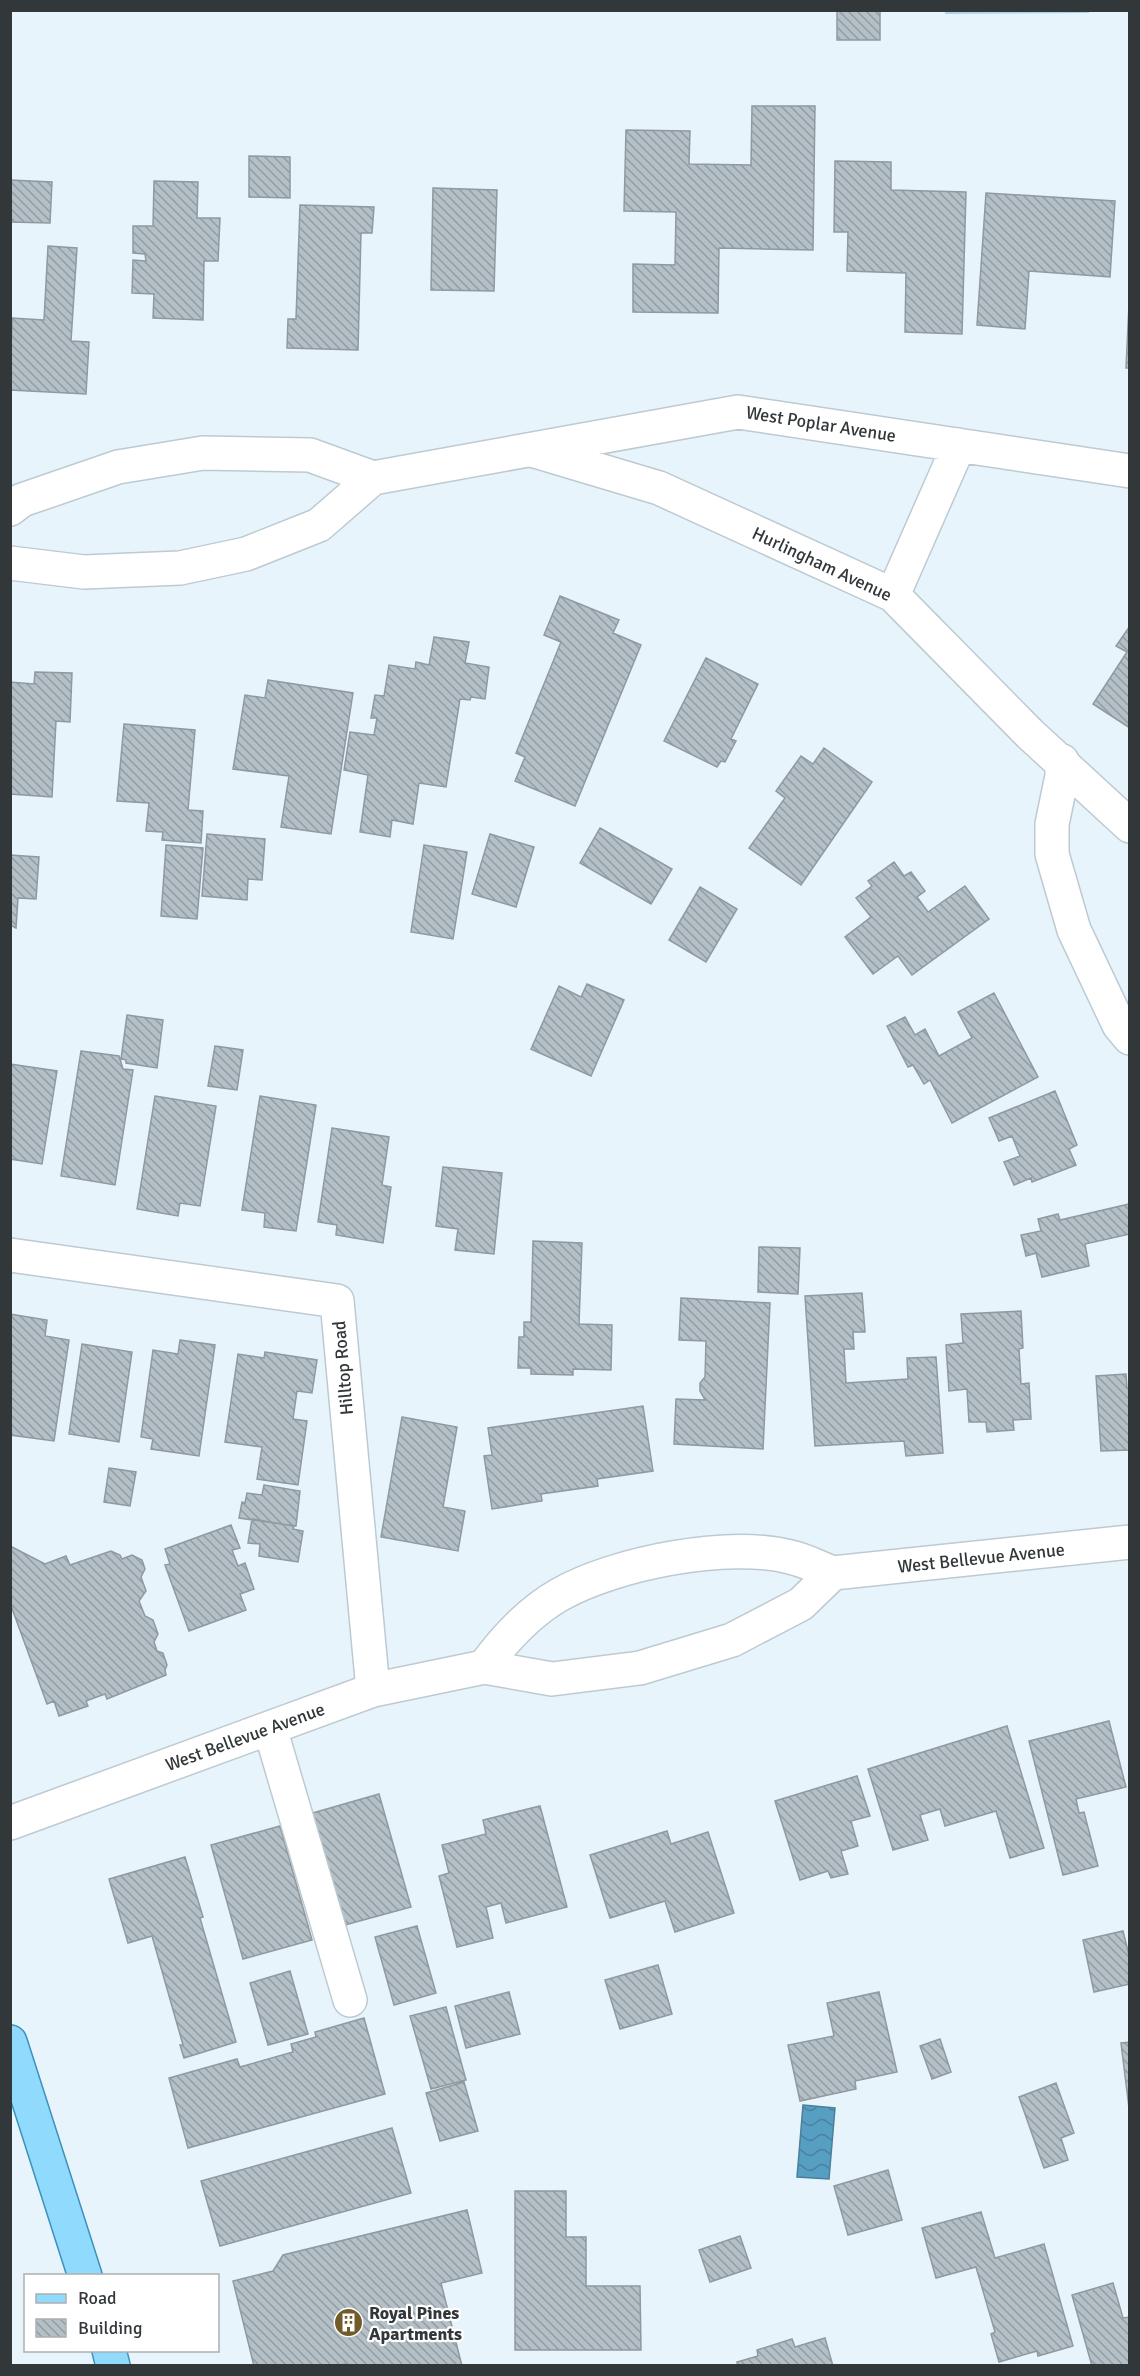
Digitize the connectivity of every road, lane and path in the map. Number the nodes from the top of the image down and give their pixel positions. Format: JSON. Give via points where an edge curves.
{"nodes":[{"id":1,"x":959,"y":445,"type":"junction"},
{"id":2,"x":531,"y":449,"type":"junction"},
{"id":3,"x":1130,"y":471,"type":"edge"},
{"id":4,"x":373,"y":478,"type":"junction"},
{"id":5,"x":10,"y":509,"type":"edge"},
{"id":6,"x":10,"y":563,"type":"edge"},
{"id":7,"x":893,"y":595,"type":"junction"},
{"id":8,"x":1062,"y":761,"type":"junction"},
{"id":9,"x":1130,"y":826,"type":"edge"},
{"id":10,"x":1130,"y":1038,"type":"edge"},
{"id":11,"x":10,"y":1255,"type":"edge"},
{"id":12,"x":1130,"y":1542,"type":"edge"},
{"id":13,"x":833,"y":1573,"type":"junction"},
{"id":14,"x":484,"y":1667,"type":"junction"},
{"id":15,"x":373,"y":1690,"type":"junction"},
{"id":16,"x":270,"y":1728,"type":"junction"},
{"id":17,"x":10,"y":1823,"type":"edge"},
{"id":18,"x":350,"y":2000,"type":"dead end"},
{"id":19,"x":11,"y":2047,"type":"edge"},
{"id":20,"x":84,"y":2274,"type":"edge"}],
"edges":[{"from":1,"to":2,"type":"street","name":"West Poplar Avenue","via":[[738,412]]},
{"from":1,"to":3,"type":"street","name":"West Poplar Avenue"},
{"from":1,"to":7,"type":"street"},
{"from":2,"to":4,"type":"street","name":"West Poplar Avenue"},
{"from":2,"to":7,"type":"street","name":"Hurlingham Avenue","via":[[659,488]]},
{"from":4,"to":5,"type":"street","via":[[310,455],[203,453],[118,467],[22,500]]},
{"from":4,"to":6,"type":"street","via":[[319,525],[246,554],[180,568],[84,572]]},
{"from":7,"to":8,"type":"street","name":"Hurlingham Avenue","via":[[1030,734]]},
{"from":8,"to":9,"type":"street","name":"Hurlingham Avenue"},
{"from":8,"to":10,"type":"street","via":[[1052,824],[1052,854],[1074,930],[1119,1025]]},
{"from":11,"to":15,"type":"street","name":"Hilltop Road","via":[[337,1301]]},
{"from":12,"to":13,"type":"street","name":"West Bellevue Avenue"},
{"from":13,"to":14,"type":"street","name":"West Bellevue Avenue","via":[[801,1604],[732,1640],[640,1668],[552,1679]]},
{"from":13,"to":14,"type":"street","name":"West Bellevue Avenue","via":[[790,1556],[736,1551],[674,1557],[612,1573],[560,1594],[521,1622]]},
{"from":14,"to":15,"type":"street","name":"West Bellevue Avenue"},
{"from":15,"to":16,"type":"street","name":"West Bellevue Avenue"},
{"from":16,"to":17,"type":"street","name":"West Bellevue Avenue"},
{"from":16,"to":18,"type":"street"},
{"from":19,"to":20,"type":"main road"}]}
